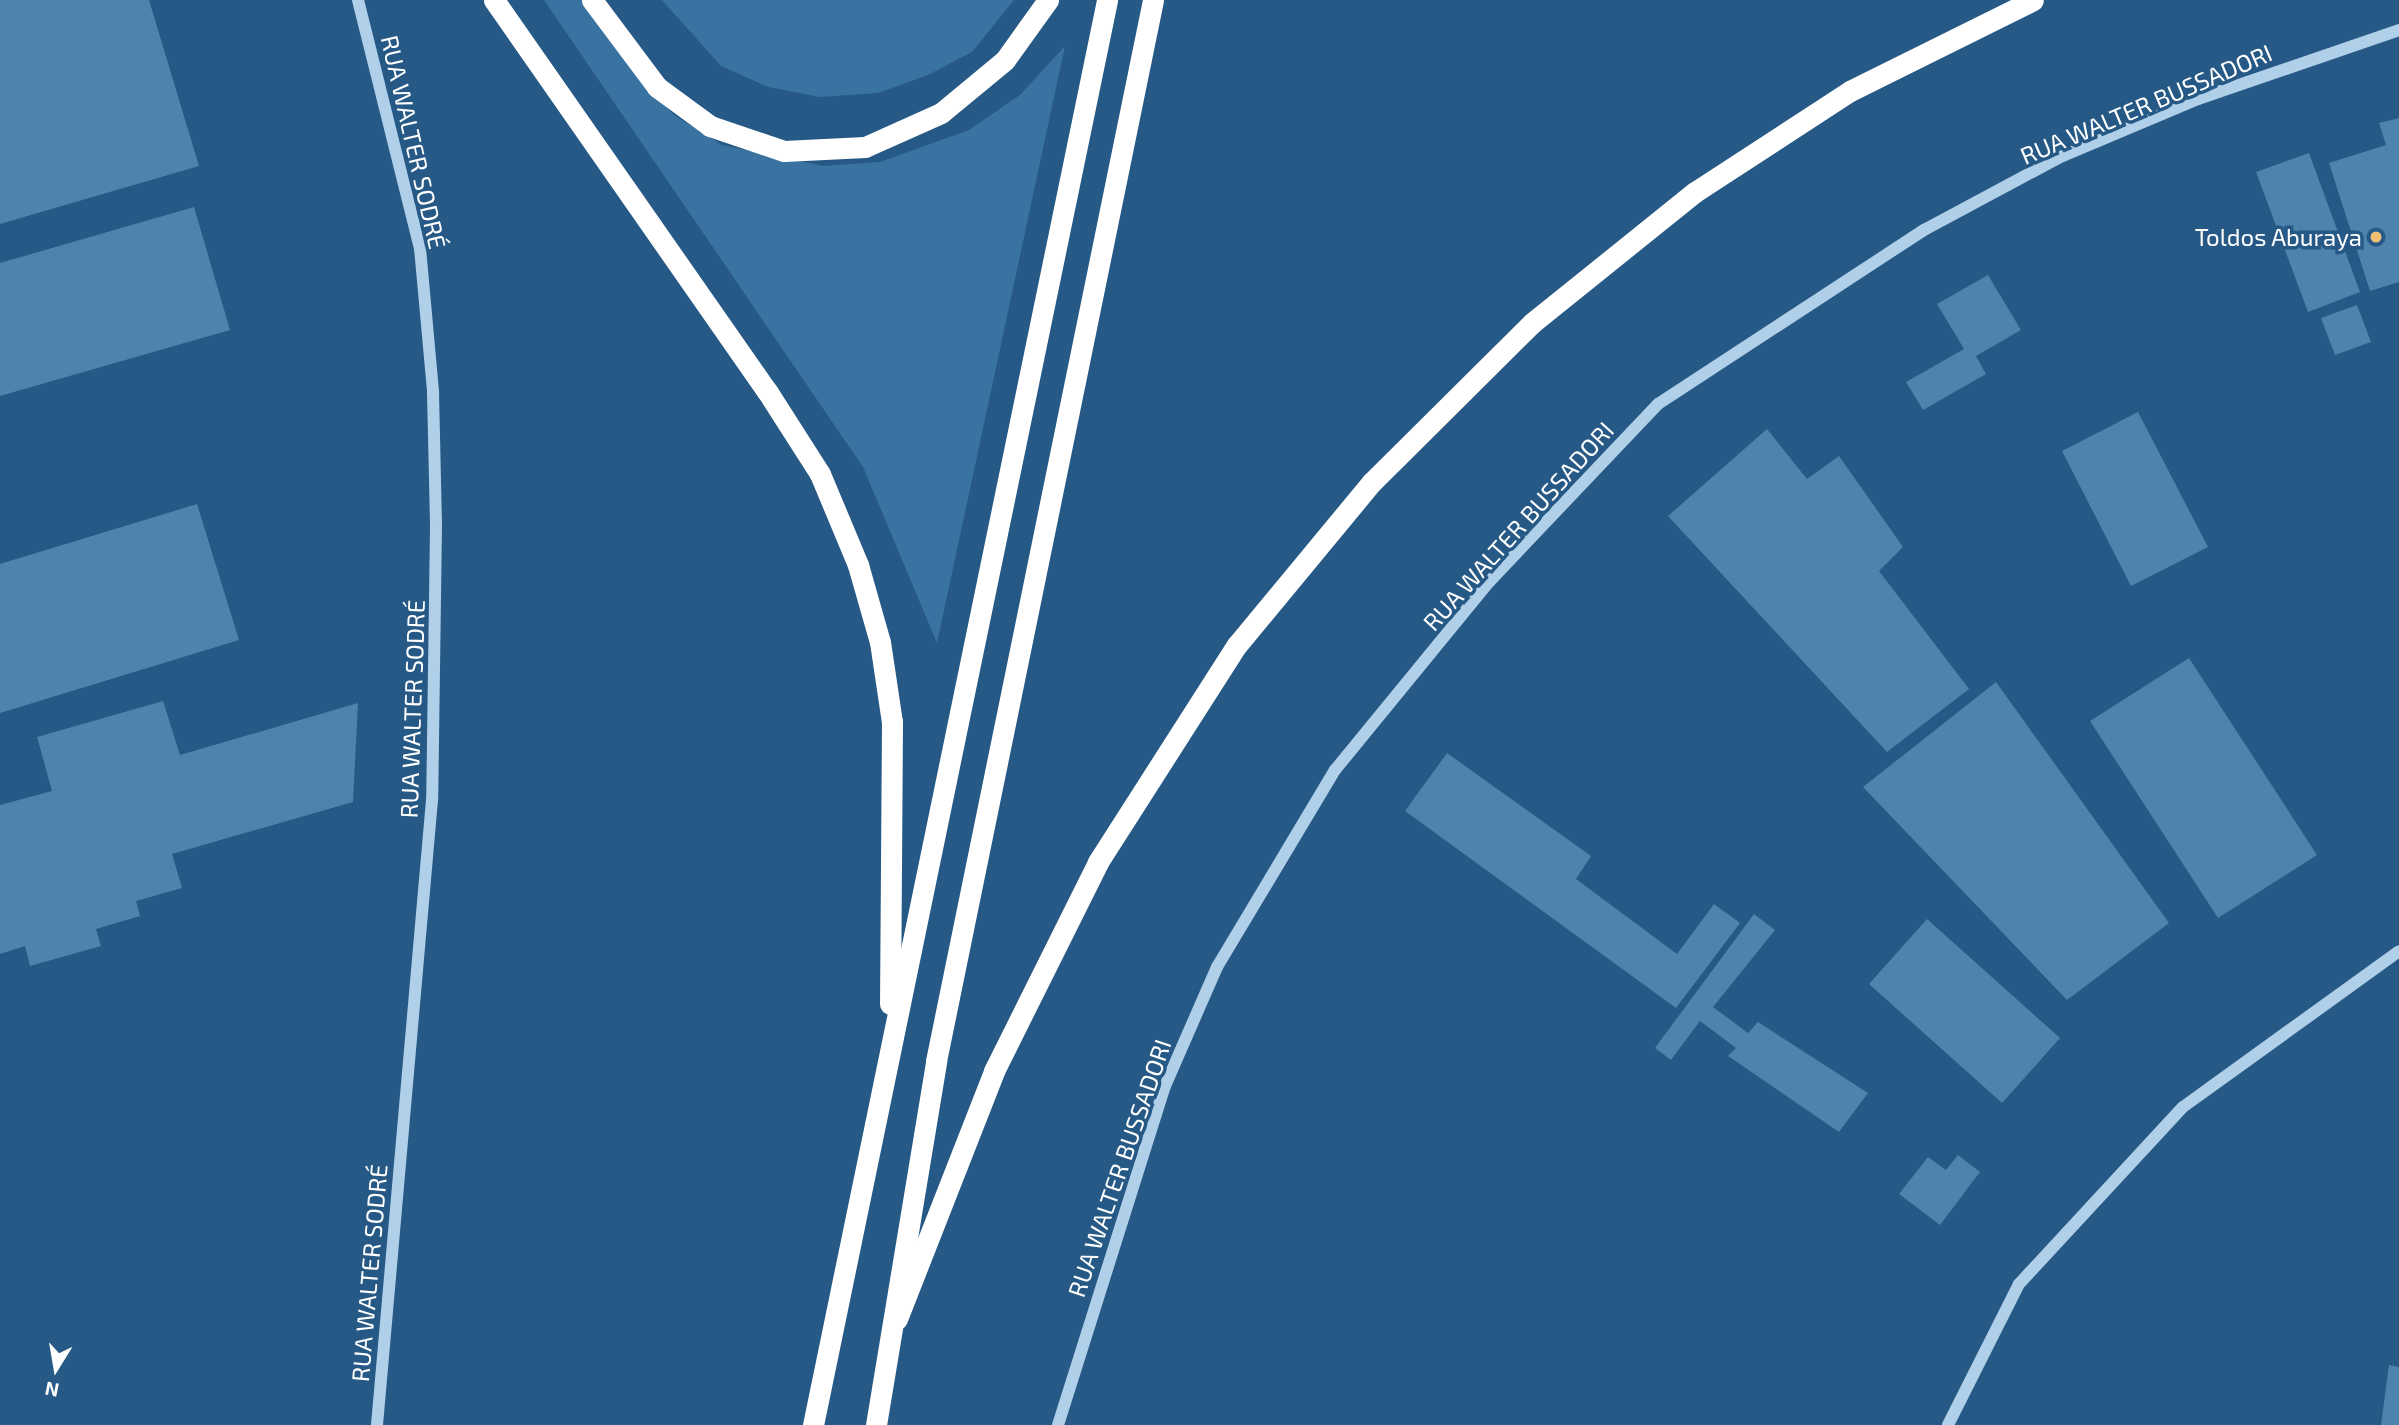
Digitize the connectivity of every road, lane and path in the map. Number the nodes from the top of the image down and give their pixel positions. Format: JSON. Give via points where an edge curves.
{"nodes":[{"id":1,"x":358,"y":0,"type":"edge"},
{"id":2,"x":494,"y":0,"type":"edge"},
{"id":3,"x":592,"y":0,"type":"edge"},
{"id":4,"x":1048,"y":0,"type":"edge"},
{"id":5,"x":1107,"y":0,"type":"edge"},
{"id":6,"x":1153,"y":0,"type":"edge"},
{"id":7,"x":2033,"y":0,"type":"edge"},
{"id":8,"x":2399,"y":30,"type":"edge"},
{"id":9,"x":2399,"y":951,"type":"edge"},
{"id":10,"x":890,"y":1052,"type":"junction"},
{"id":11,"x":897,"y":1319,"type":"junction"},
{"id":12,"x":377,"y":1425,"type":"edge"},
{"id":13,"x":813,"y":1425,"type":"edge"},
{"id":14,"x":876,"y":1425,"type":"edge"},
{"id":15,"x":1058,"y":1425,"type":"edge"},
{"id":16,"x":1948,"y":1425,"type":"edge"}],
"edges":[{"from":1,"to":12,"type":"street","name":"RUA WALTER SODRÉ","via":[[420,248],[433,391],[436,526],[432,800]]},
{"from":2,"to":10,"type":"highway","via":[[767,391],[820,474],[858,565],[880,642],[892,722]]},
{"from":3,"to":4,"type":"highway","via":[[657,87],[710,126],[784,151],[865,147],[941,113],[1006,61]]},
{"from":5,"to":10,"type":"highway"},
{"from":6,"to":11,"type":"highway","via":[[936,1061]]},
{"from":7,"to":11,"type":"highway","via":[[1850,91],[1695,192],[1532,323],[1372,482],[1237,645],[1098,862],[994,1071]]},
{"from":8,"to":15,"type":"street","name":"RUA WALTER BUSSADORI","via":[[2198,99],[2058,158],[1924,230],[1658,404],[1489,582],[1335,770],[1224,955],[1165,1086]]},
{"from":9,"to":16,"type":"street","via":[[2183,1107],[2019,1284]]},
{"from":10,"to":13,"type":"highway"},
{"from":11,"to":14,"type":"highway"}]}
